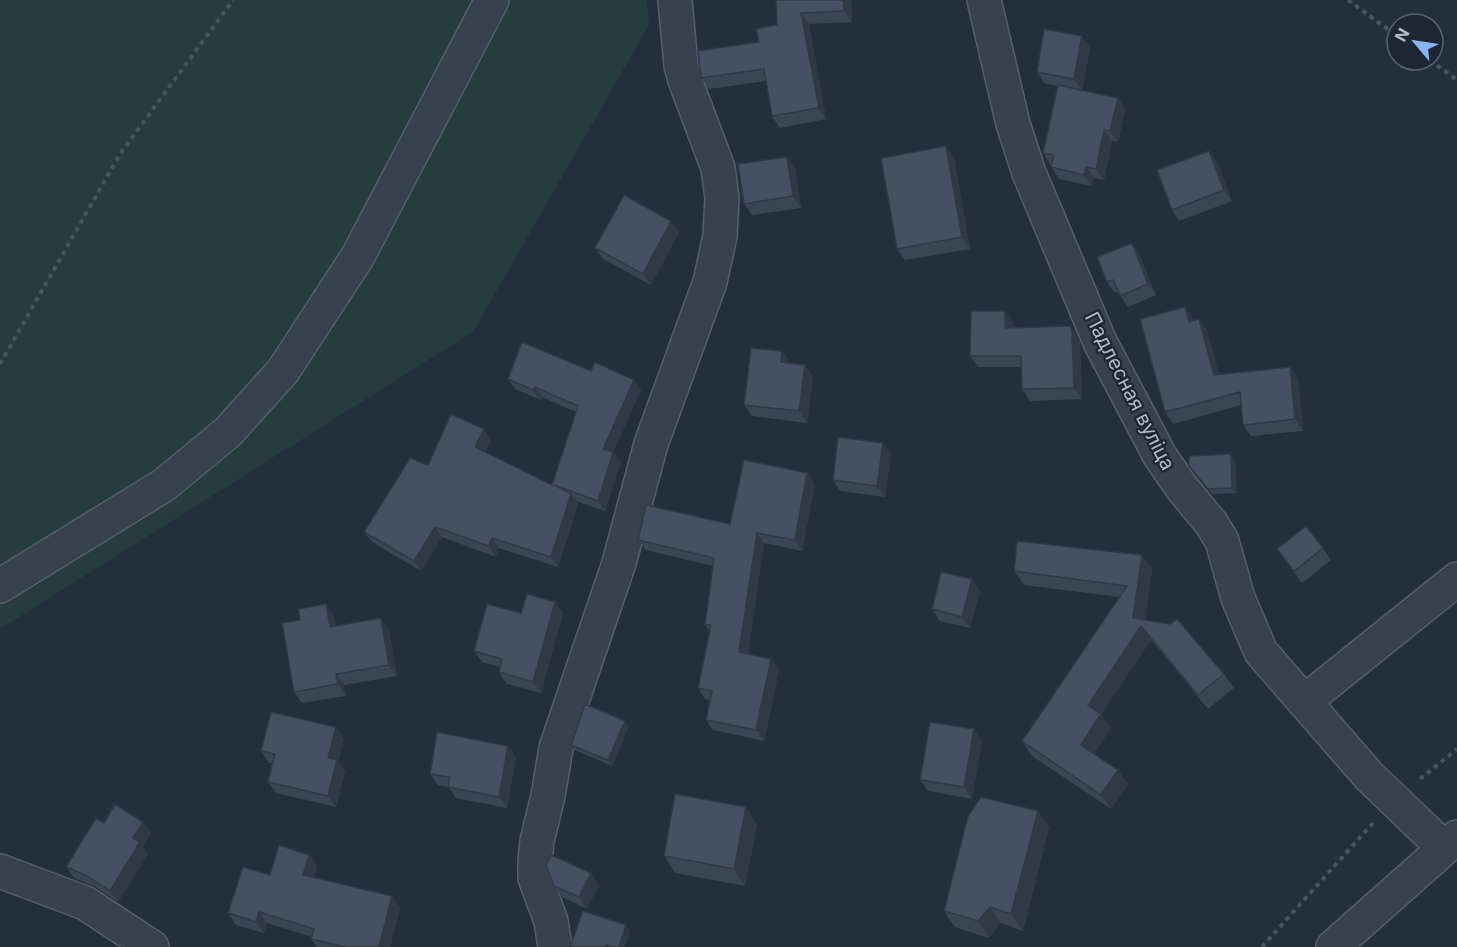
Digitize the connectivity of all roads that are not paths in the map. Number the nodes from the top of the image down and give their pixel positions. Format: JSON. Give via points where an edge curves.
{"nodes":[{"id":1,"x":492,"y":0,"type":"edge"},
{"id":2,"x":675,"y":0,"type":"edge"},
{"id":3,"x":984,"y":0,"type":"edge"},
{"id":4,"x":1457,"y":579,"type":"edge"},
{"id":5,"x":0,"y":586,"type":"edge"},
{"id":6,"x":1304,"y":702,"type":"junction"},
{"id":7,"x":1451,"y":842,"type":"edge"},
{"id":8,"x":0,"y":871,"type":"edge"},
{"id":9,"x":152,"y":947,"type":"edge"},
{"id":10,"x":555,"y":947,"type":"edge"},
{"id":11,"x":1333,"y":947,"type":"edge"}],
"edges":[{"from":1,"to":5,"type":"street","via":[[358,256],[283,370],[228,432],[164,485]]},
{"from":2,"to":10,"type":"street","via":[[685,80],[718,168],[722,198],[720,236],[710,282],[651,444],[619,563],[556,748],[535,861]]},
{"from":3,"to":6,"type":"street","name":"Падлесная вуліца","via":[[1013,124],[1029,172],[1100,342],[1160,456],[1222,541],[1238,598],[1261,652]]},
{"from":4,"to":6,"type":"street"},
{"from":6,"to":7,"type":"street","name":"Падлесная вуліца","via":[[1369,776]]},
{"from":7,"to":11,"type":"street"},
{"from":8,"to":9,"type":"street","via":[[85,903]]}]}
